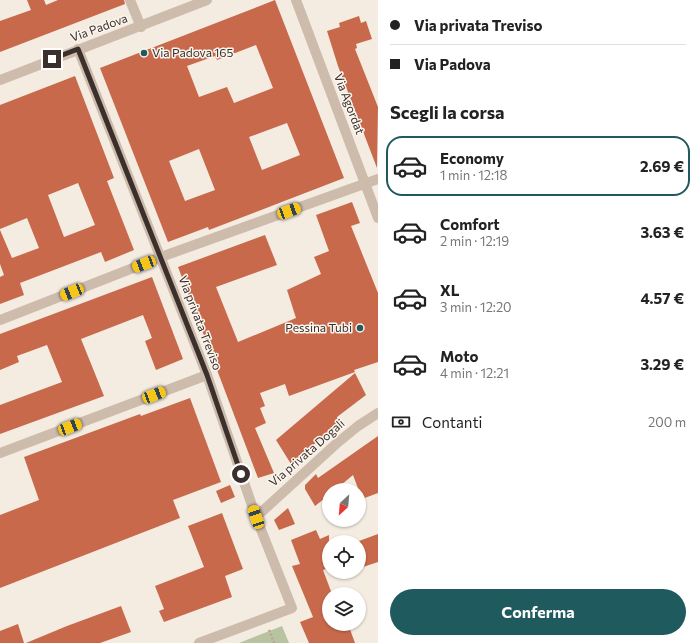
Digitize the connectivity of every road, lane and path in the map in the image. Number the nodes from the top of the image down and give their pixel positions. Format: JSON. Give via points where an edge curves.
{"nodes":[{"id":1,"x":130,"y":0,"type":"edge"},
{"id":2,"x":207,"y":0,"type":"edge"},
{"id":3,"x":296,"y":0,"type":"edge"},
{"id":4,"x":141,"y":27,"type":"junction"},
{"id":5,"x":78,"y":49,"type":"junction"},
{"id":6,"x":0,"y":80,"type":"edge"},
{"id":7,"x":378,"y":179,"type":"edge"},
{"id":8,"x":366,"y":184,"type":"junction"},
{"id":9,"x":378,"y":218,"type":"edge"},
{"id":10,"x":161,"y":257,"type":"junction"},
{"id":11,"x":0,"y":320,"type":"edge"},
{"id":12,"x":207,"y":375,"type":"junction"},
{"id":13,"x":378,"y":413,"type":"edge"},
{"id":14,"x":0,"y":453,"type":"edge"},
{"id":15,"x":256,"y":517,"type":"junction"},
{"id":16,"x":269,"y":628,"type":"dead end"},
{"id":17,"x":199,"y":643,"type":"edge"},
{"id":18,"x":274,"y":643,"type":"edge"}],
"edges":[{"from":1,"to":4,"type":"street"},
{"from":2,"to":4,"type":"street","name":"Via Padova"},
{"from":3,"to":8,"type":"street","name":"Via Agordat"},
{"from":4,"to":5,"type":"street","name":"Via Padova"},
{"from":5,"to":6,"type":"street","name":"Via Padova"},
{"from":5,"to":10,"type":"street","name":"Via privata Treviso"},
{"from":7,"to":8,"type":"street"},
{"from":8,"to":9,"type":"street","name":"Via Agordat"},
{"from":8,"to":10,"type":"street"},
{"from":10,"to":11,"type":"street"},
{"from":10,"to":12,"type":"street","name":"Via privata Treviso"},
{"from":12,"to":14,"type":"street"},
{"from":12,"to":15,"type":"street","name":"Via privata Treviso"},
{"from":13,"to":15,"type":"street","name":"Via privata Dogali","via":[[336,444]]},
{"from":15,"to":17,"type":"street","name":"Via privata Treviso","via":[[292,608]]},
{"from":16,"to":18,"type":"path"}]}
